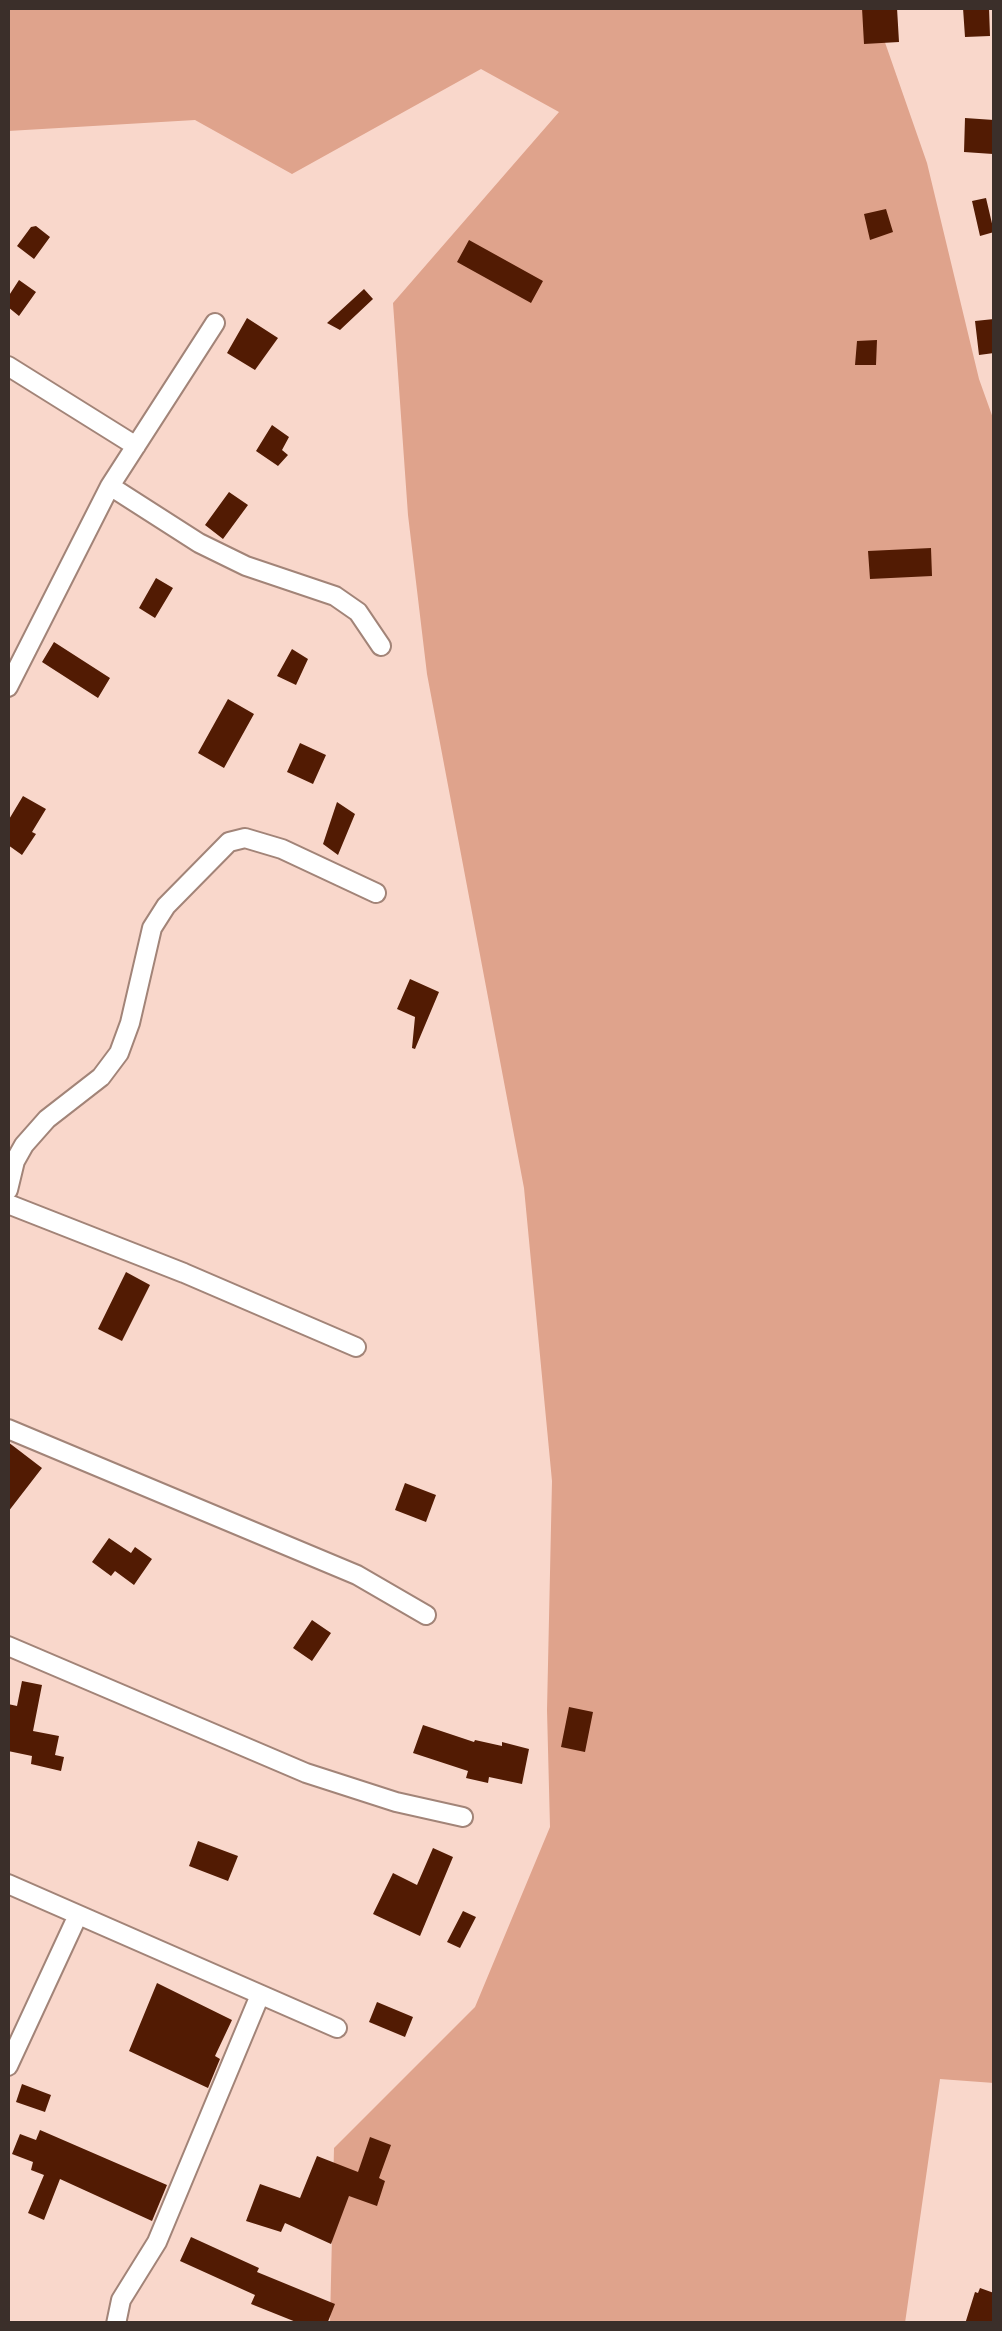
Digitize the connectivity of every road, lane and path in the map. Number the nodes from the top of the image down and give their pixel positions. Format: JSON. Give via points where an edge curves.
{"nodes":[{"id":1,"x":215,"y":323,"type":"dead end"},
{"id":2,"x":8,"y":366,"type":"edge"},
{"id":3,"x":136,"y":446,"type":"junction"},
{"id":4,"x":110,"y":486,"type":"junction"},
{"id":5,"x":381,"y":646,"type":"dead end"},
{"id":6,"x":8,"y":687,"type":"edge"},
{"id":7,"x":376,"y":893,"type":"dead end"},
{"id":8,"x":8,"y":1190,"type":"edge"},
{"id":9,"x":8,"y":1204,"type":"edge"},
{"id":10,"x":356,"y":1347,"type":"dead end"},
{"id":11,"x":8,"y":1429,"type":"edge"},
{"id":12,"x":426,"y":1615,"type":"dead end"},
{"id":13,"x":8,"y":1646,"type":"edge"},
{"id":14,"x":464,"y":1817,"type":"dead end"},
{"id":15,"x":8,"y":1884,"type":"edge"},
{"id":16,"x":78,"y":1914,"type":"junction"},
{"id":17,"x":260,"y":1995,"type":"junction"},
{"id":18,"x":336,"y":2028,"type":"dead end"},
{"id":19,"x":8,"y":2066,"type":"edge"},
{"id":20,"x":116,"y":2324,"type":"edge"}],
"edges":[{"from":1,"to":3,"type":"street"},
{"from":2,"to":3,"type":"street"},
{"from":3,"to":4,"type":"street"},
{"from":4,"to":5,"type":"street","via":[[246,566],[334,596],[358,612]]},
{"from":4,"to":6,"type":"street"},
{"from":7,"to":8,"type":"street","via":[[282,848],[245,838],[229,842],[152,928],[120,1053],[24,1145]]},
{"from":9,"to":10,"type":"street"},
{"from":11,"to":12,"type":"street","via":[[356,1575]]},
{"from":13,"to":14,"type":"street","via":[[306,1773]]},
{"from":15,"to":16,"type":"street"},
{"from":16,"to":17,"type":"street"},
{"from":16,"to":19,"type":"street"},
{"from":17,"to":18,"type":"street"},
{"from":17,"to":20,"type":"street","via":[[156,2242],[121,2300]]}]}
